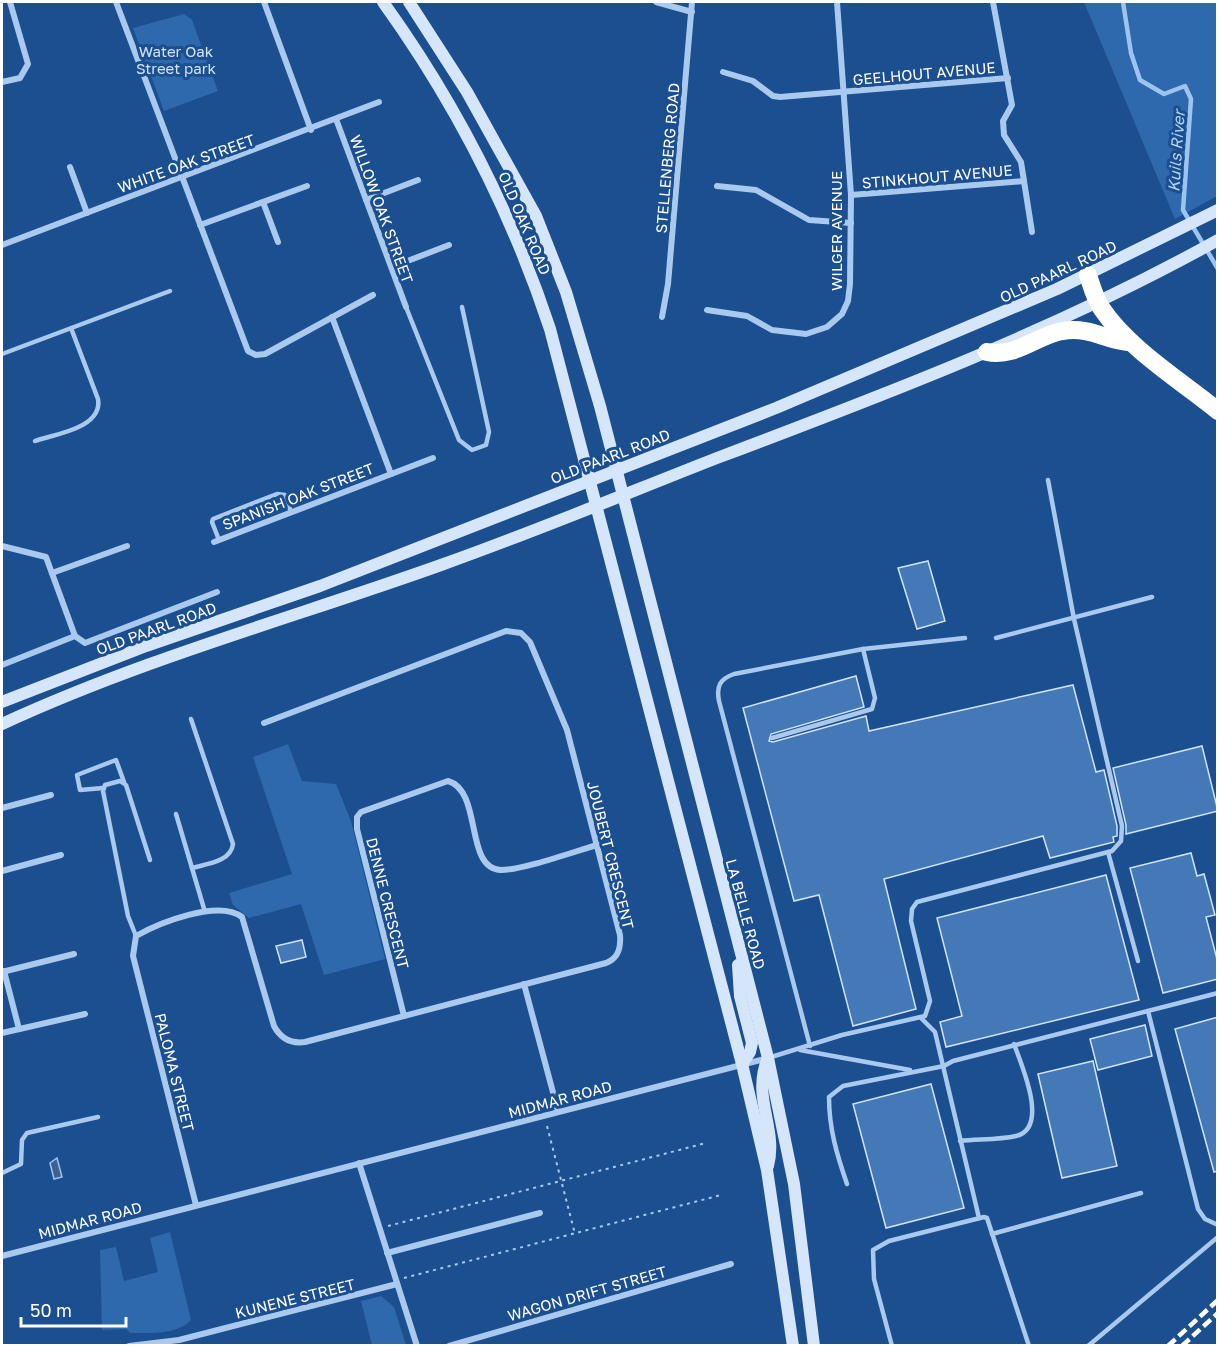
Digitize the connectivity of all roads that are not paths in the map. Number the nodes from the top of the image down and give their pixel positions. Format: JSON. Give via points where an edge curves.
{"nodes":[{"id":1,"x":10,"y":2,"type":"edge"},
{"id":2,"x":116,"y":2,"type":"edge"},
{"id":3,"x":264,"y":2,"type":"edge"},
{"id":4,"x":382,"y":2,"type":"edge"},
{"id":5,"x":409,"y":2,"type":"edge"},
{"id":6,"x":656,"y":2,"type":"edge"},
{"id":7,"x":692,"y":2,"type":"edge"},
{"id":8,"x":837,"y":2,"type":"edge"},
{"id":9,"x":993,"y":2,"type":"edge"},
{"id":10,"x":692,"y":12,"type":"junction"},
{"id":11,"x":723,"y":72,"type":"dead end"},
{"id":12,"x":1008,"y":78,"type":"junction"},
{"id":13,"x":2,"y":82,"type":"edge"},
{"id":14,"x":843,"y":91,"type":"junction"},
{"id":15,"x":379,"y":102,"type":"dead end"},
{"id":16,"x":336,"y":119,"type":"junction"},
{"id":17,"x":311,"y":130,"type":"junction"},
{"id":18,"x":70,"y":167,"type":"dead end"},
{"id":19,"x":182,"y":177,"type":"junction"},
{"id":20,"x":418,"y":180,"type":"dead end"},
{"id":21,"x":1024,"y":181,"type":"junction"},
{"id":22,"x":307,"y":186,"type":"dead end"},
{"id":23,"x":717,"y":186,"type":"dead end"},
{"id":24,"x":851,"y":195,"type":"junction"},
{"id":25,"x":366,"y":200,"type":"junction"},
{"id":26,"x":263,"y":202,"type":"junction"},
{"id":27,"x":1218,"y":210,"type":"edge"},
{"id":28,"x":87,"y":213,"type":"junction"},
{"id":29,"x":851,"y":223,"type":"junction"},
{"id":30,"x":200,"y":225,"type":"junction"},
{"id":31,"x":1032,"y":232,"type":"dead end"},
{"id":32,"x":1218,"y":240,"type":"edge"},
{"id":33,"x":278,"y":242,"type":"dead end"},
{"id":34,"x":2,"y":245,"type":"edge"},
{"id":35,"x":449,"y":245,"type":"dead end"},
{"id":36,"x":392,"y":267,"type":"junction"},
{"id":37,"x":1088,"y":275,"type":"junction"},
{"id":38,"x":171,"y":291,"type":"dead end"},
{"id":39,"x":373,"y":295,"type":"dead end"},
{"id":40,"x":1097,"y":301,"type":"junction"},
{"id":41,"x":406,"y":307,"type":"joint"},
{"id":42,"x":462,"y":307,"type":"dead end"},
{"id":43,"x":707,"y":310,"type":"dead end"},
{"id":44,"x":332,"y":317,"type":"junction"},
{"id":45,"x":662,"y":317,"type":"dead end"},
{"id":46,"x":71,"y":328,"type":"junction"},
{"id":47,"x":1133,"y":342,"type":"junction"},
{"id":48,"x":987,"y":352,"type":"junction"},
{"id":49,"x":2,"y":354,"type":"edge"},
{"id":50,"x":1218,"y":411,"type":"edge"},
{"id":51,"x":35,"y":441,"type":"dead end"},
{"id":52,"x":433,"y":458,"type":"dead end"},
{"id":53,"x":616,"y":469,"type":"junction"},
{"id":54,"x":391,"y":474,"type":"junction"},
{"id":55,"x":591,"y":479,"type":"junction"},
{"id":56,"x":1048,"y":480,"type":"dead end"},
{"id":57,"x":623,"y":495,"type":"junction"},
{"id":58,"x":598,"y":504,"type":"junction"},
{"id":59,"x":291,"y":512,"type":"junction"},
{"id":60,"x":216,"y":541,"type":"joint"},
{"id":61,"x":2,"y":546,"type":"edge"},
{"id":62,"x":127,"y":546,"type":"dead end"},
{"id":63,"x":52,"y":573,"type":"junction"},
{"id":64,"x":217,"y":592,"type":"dead end"},
{"id":65,"x":1152,"y":597,"type":"dead end"},
{"id":66,"x":1074,"y":619,"type":"junction"},
{"id":67,"x":75,"y":636,"type":"junction"},
{"id":68,"x":965,"y":638,"type":"dead end"},
{"id":69,"x":996,"y":638,"type":"dead end"},
{"id":70,"x":863,"y":649,"type":"junction"},
{"id":71,"x":2,"y":664,"type":"edge"},
{"id":72,"x":2,"y":702,"type":"edge"},
{"id":73,"x":191,"y":719,"type":"dead end"},
{"id":74,"x":264,"y":723,"type":"dead end"},
{"id":75,"x":2,"y":724,"type":"edge"},
{"id":76,"x":772,"y":738,"type":"dead end"},
{"id":77,"x":124,"y":782,"type":"junction"},
{"id":78,"x":103,"y":788,"type":"junction"},
{"id":79,"x":51,"y":795,"type":"dead end"},
{"id":80,"x":2,"y":808,"type":"edge"},
{"id":81,"x":176,"y":814,"type":"dead end"},
{"id":82,"x":597,"y":845,"type":"junction"},
{"id":83,"x":1108,"y":852,"type":"junction"},
{"id":84,"x":61,"y":855,"type":"dead end"},
{"id":85,"x":150,"y":860,"type":"dead end"},
{"id":86,"x":192,"y":868,"type":"junction"},
{"id":87,"x":2,"y":871,"type":"edge"},
{"id":88,"x":204,"y":912,"type":"junction"},
{"id":89,"x":135,"y":936,"type":"junction"},
{"id":90,"x":739,"y":946,"type":"junction"},
{"id":91,"x":74,"y":954,"type":"dead end"},
{"id":92,"x":1138,"y":961,"type":"dead end"},
{"id":93,"x":3,"y":972,"type":"edge"},
{"id":94,"x":524,"y":984,"type":"junction"},
{"id":95,"x":1218,"y":993,"type":"edge"},
{"id":96,"x":1148,"y":1011,"type":"junction"},
{"id":97,"x":85,"y":1014,"type":"dead end"},
{"id":98,"x":405,"y":1016,"type":"junction"},
{"id":99,"x":921,"y":1018,"type":"junction"},
{"id":100,"x":19,"y":1029,"type":"junction"},
{"id":101,"x":2,"y":1034,"type":"edge"},
{"id":102,"x":1014,"y":1044,"type":"junction"},
{"id":103,"x":810,"y":1046,"type":"junction"},
{"id":104,"x":798,"y":1049,"type":"junction"},
{"id":105,"x":768,"y":1058,"type":"junction"},
{"id":106,"x":742,"y":1064,"type":"junction"},
{"id":107,"x":944,"y":1066,"type":"junction"},
{"id":108,"x":912,"y":1071,"type":"junction"},
{"id":109,"x":558,"y":1112,"type":"junction"},
{"id":110,"x":98,"y":1117,"type":"dead end"},
{"id":111,"x":960,"y":1141,"type":"junction"},
{"id":112,"x":359,"y":1163,"type":"junction"},
{"id":113,"x":767,"y":1170,"type":"junction"},
{"id":114,"x":2,"y":1173,"type":"edge"},
{"id":115,"x":847,"y":1184,"type":"dead end"},
{"id":116,"x":1142,"y":1193,"type":"dead end"},
{"id":117,"x":196,"y":1205,"type":"junction"},
{"id":118,"x":540,"y":1213,"type":"dead end"},
{"id":119,"x":979,"y":1218,"type":"junction"},
{"id":120,"x":1218,"y":1225,"type":"edge"},
{"id":121,"x":992,"y":1234,"type":"junction"},
{"id":122,"x":1218,"y":1237,"type":"edge"},
{"id":123,"x":387,"y":1252,"type":"junction"},
{"id":124,"x":2,"y":1256,"type":"edge"},
{"id":125,"x":731,"y":1264,"type":"dead end"},
{"id":126,"x":396,"y":1282,"type":"junction"},
{"id":127,"x":129,"y":1346,"type":"edge"},
{"id":128,"x":417,"y":1346,"type":"edge"},
{"id":129,"x":449,"y":1346,"type":"edge"},
{"id":130,"x":793,"y":1346,"type":"edge"},
{"id":131,"x":814,"y":1346,"type":"edge"},
{"id":132,"x":892,"y":1346,"type":"edge"},
{"id":133,"x":1029,"y":1346,"type":"edge"},
{"id":134,"x":1088,"y":1346,"type":"edge"}],
"edges":[{"from":1,"to":13,"type":"street","via":[[28,64],[20,78]]},
{"from":2,"to":19,"type":"street"},
{"from":3,"to":17,"type":"street"},
{"from":4,"to":55,"type":"main road","name":"OLD OAK ROAD","via":[[460,122],[511,224],[550,329]]},
{"from":5,"to":53,"type":"main road","name":"OLD OAK ROAD","via":[[467,92],[536,216],[566,291]]},
{"from":6,"to":10,"type":"street"},
{"from":7,"to":10,"type":"street","name":"STELLENBERG ROAD"},
{"from":8,"to":14,"type":"street","name":"WILGER AVENUE"},
{"from":9,"to":12,"type":"street"},
{"from":10,"to":45,"type":"street","name":"STELLENBERG ROAD"},
{"from":11,"to":14,"type":"street","name":"GEELHOUT AVENUE","via":[[753,81],[773,96]]},
{"from":12,"to":14,"type":"street","name":"GEELHOUT AVENUE"},
{"from":12,"to":21,"type":"street","via":[[1012,105],[1004,121],[1004,135],[1021,162]]},
{"from":14,"to":24,"type":"street","name":"WILGER AVENUE"},
{"from":15,"to":16,"type":"street","name":"WHITE OAK STREET"},
{"from":16,"to":17,"type":"street","name":"WHITE OAK STREET"},
{"from":16,"to":25,"type":"street","name":"WILLOW OAK STREET"},
{"from":17,"to":19,"type":"street","name":"WHITE OAK STREET"},
{"from":18,"to":28,"type":"street"},
{"from":19,"to":28,"type":"street","name":"WHITE OAK STREET"},
{"from":19,"to":30,"type":"street"},
{"from":20,"to":25,"type":"street"},
{"from":21,"to":24,"type":"street","name":"STINKHOUT AVENUE"},
{"from":21,"to":31,"type":"street"},
{"from":22,"to":26,"type":"street"},
{"from":23,"to":29,"type":"street","via":[[756,190],[809,220]]},
{"from":24,"to":29,"type":"street","name":"WILGER AVENUE"},
{"from":25,"to":36,"type":"street","name":"WILLOW OAK STREET"},
{"from":26,"to":30,"type":"street"},
{"from":26,"to":33,"type":"street"},
{"from":27,"to":37,"type":"main road","name":"OLD PAARL ROAD"},
{"from":28,"to":34,"type":"street","name":"WHITE OAK STREET"},
{"from":29,"to":43,"type":"street","name":"WILGER AVENUE","via":[[849,293],[842,314],[827,327],[806,334],[781,332],[767,329],[747,316]]},
{"from":30,"to":44,"type":"street","via":[[251,354],[265,354]]},
{"from":32,"to":40,"type":"main road","name":"OLD PAARL ROAD"},
{"from":35,"to":36,"type":"street"},
{"from":36,"to":41,"type":"street","name":"WILLOW OAK STREET"},
{"from":37,"to":40,"type":"highway"},
{"from":37,"to":53,"type":"main road","name":"OLD PAARL ROAD","via":[[788,404]]},
{"from":38,"to":46,"type":"lane"},
{"from":39,"to":44,"type":"street"},
{"from":40,"to":47,"type":"highway"},
{"from":40,"to":48,"type":"main road","name":"OLD PAARL ROAD"},
{"from":41,"to":42,"type":"lane","via":[[459,441],[478,450],[486,445],[489,432]]},
{"from":44,"to":54,"type":"street","name":"SPANISH OAK STREET"},
{"from":46,"to":49,"type":"lane"},
{"from":46,"to":51,"type":"lane","via":[[98,399],[97,413],[90,421]]},
{"from":47,"to":48,"type":"highway","via":[[1073,330],[1011,351]]},
{"from":47,"to":50,"type":"highway"},
{"from":48,"to":57,"type":"main road","name":"OLD PAARL ROAD"},
{"from":52,"to":54,"type":"street","name":"SPANISH OAK STREET"},
{"from":53,"to":55,"type":"main road","name":"OLD PAARL ROAD"},
{"from":53,"to":57,"type":"main road","name":"OLD OAK ROAD"},
{"from":54,"to":59,"type":"street","name":"SPANISH OAK STREET"},
{"from":55,"to":58,"type":"main road","name":"OLD OAK ROAD"},
{"from":55,"to":72,"type":"main road","name":"OLD PAARL ROAD","via":[[320,586],[146,646]]},
{"from":56,"to":66,"type":"lane"},
{"from":57,"to":58,"type":"main road","name":"OLD PAARL ROAD"},
{"from":57,"to":90,"type":"main road","name":"LA BELLE ROAD"},
{"from":58,"to":75,"type":"main road","name":"OLD PAARL ROAD","via":[[443,564],[120,673]]},
{"from":58,"to":106,"type":"main road"},
{"from":59,"to":60,"type":"street","name":"SPANISH OAK STREET"},
{"from":59,"to":60,"type":"lane","via":[[285,495],[277,494],[213,519]]},
{"from":61,"to":63,"type":"street","via":[[45,556]]},
{"from":62,"to":63,"type":"street"},
{"from":63,"to":67,"type":"street"},
{"from":64,"to":67,"type":"street","via":[[85,642]]},
{"from":65,"to":66,"type":"lane"},
{"from":66,"to":69,"type":"lane"},
{"from":66,"to":83,"type":"lane","via":[[1122,826],[1121,841]]},
{"from":67,"to":71,"type":"street"},
{"from":68,"to":70,"type":"lane"},
{"from":70,"to":76,"type":"lane","via":[[875,698],[872,709]]},
{"from":70,"to":103,"type":"lane","via":[[734,674],[723,679],[717,691]]},
{"from":73,"to":86,"type":"lane","via":[[233,844],[226,858]]},
{"from":74,"to":82,"type":"street","name":"JOUBERT CRESCENT","via":[[506,631],[515,631],[530,642],[564,722]]},
{"from":77,"to":78,"type":"lane"},
{"from":77,"to":78,"type":"lane","via":[[116,760],[77,775],[80,790]]},
{"from":77,"to":85,"type":"lane"},
{"from":78,"to":89,"type":"lane"},
{"from":79,"to":80,"type":"street"},
{"from":81,"to":86,"type":"lane"},
{"from":82,"to":94,"type":"street","name":"JOUBERT CRESCENT","via":[[620,935],[618,954],[606,963]]},
{"from":82,"to":98,"type":"street","name":"DENNE CRESCENT","via":[[508,869],[491,867],[482,859],[464,794],[456,783],[448,781],[361,812],[357,829]]},
{"from":83,"to":92,"type":"lane"},
{"from":83,"to":99,"type":"lane","via":[[914,905],[911,921],[930,1001],[928,1013]]},
{"from":84,"to":87,"type":"street"},
{"from":86,"to":88,"type":"lane"},
{"from":88,"to":89,"type":"street","via":[[154,926]]},
{"from":88,"to":98,"type":"street","name":"JOUBERT CRESCENT","via":[[218,909],[242,917],[274,1026],[282,1037],[294,1043],[305,1042]]},
{"from":89,"to":117,"type":"street","name":"PALOMA STREET","via":[[134,962]]},
{"from":90,"to":105,"type":"main road","name":"LA BELLE ROAD"},
{"from":90,"to":106,"type":"main road","via":[[740,996],[752,1043]]},
{"from":91,"to":93,"type":"street"},
{"from":93,"to":100,"type":"street"},
{"from":94,"to":98,"type":"street","name":"JOUBERT CRESCENT"},
{"from":94,"to":109,"type":"street"},
{"from":95,"to":96,"type":"lane"},
{"from":96,"to":102,"type":"lane"},
{"from":96,"to":120,"type":"lane","via":[[1198,1209],[1205,1219]]},
{"from":97,"to":100,"type":"street"},
{"from":99,"to":103,"type":"lane"},
{"from":99,"to":107,"type":"lane","via":[[935,1032]]},
{"from":100,"to":101,"type":"street"},
{"from":102,"to":107,"type":"lane"},
{"from":102,"to":111,"type":"lane","via":[[1032,1103],[1029,1127],[1018,1136]]},
{"from":103,"to":104,"type":"lane"},
{"from":104,"to":105,"type":"lane"},
{"from":104,"to":108,"type":"lane"},
{"from":105,"to":106,"type":"street","name":"MIDMAR ROAD"},
{"from":105,"to":113,"type":"main road","via":[[761,1082],[771,1141]]},
{"from":105,"to":131,"type":"main road","name":"LA BELLE ROAD","via":[[794,1184]]},
{"from":106,"to":109,"type":"street","name":"MIDMAR ROAD"},
{"from":106,"to":113,"type":"main road"},
{"from":107,"to":108,"type":"lane"},
{"from":107,"to":111,"type":"lane"},
{"from":108,"to":115,"type":"lane","via":[[843,1086],[829,1097],[831,1135]]},
{"from":109,"to":112,"type":"street","name":"MIDMAR ROAD"},
{"from":110,"to":114,"type":"lane","via":[[27,1133],[21,1140],[21,1164]]},
{"from":111,"to":119,"type":"lane"},
{"from":112,"to":117,"type":"street","name":"MIDMAR ROAD"},
{"from":112,"to":123,"type":"street"},
{"from":113,"to":130,"type":"main road"},
{"from":116,"to":121,"type":"lane"},
{"from":117,"to":124,"type":"street","name":"MIDMAR ROAD"},
{"from":118,"to":123,"type":"street"},
{"from":119,"to":121,"type":"lane","via":[[987,1218]]},
{"from":119,"to":132,"type":"lane","via":[[889,1241],[873,1250],[874,1279]]},
{"from":121,"to":133,"type":"lane"},
{"from":122,"to":134,"type":"lane"},
{"from":123,"to":126,"type":"street"},
{"from":125,"to":129,"type":"street","name":"WAGON DRIFT STREET"},
{"from":126,"to":127,"type":"street","name":"KUNENE STREET","via":[[179,1340]]},
{"from":126,"to":128,"type":"street"}]}
